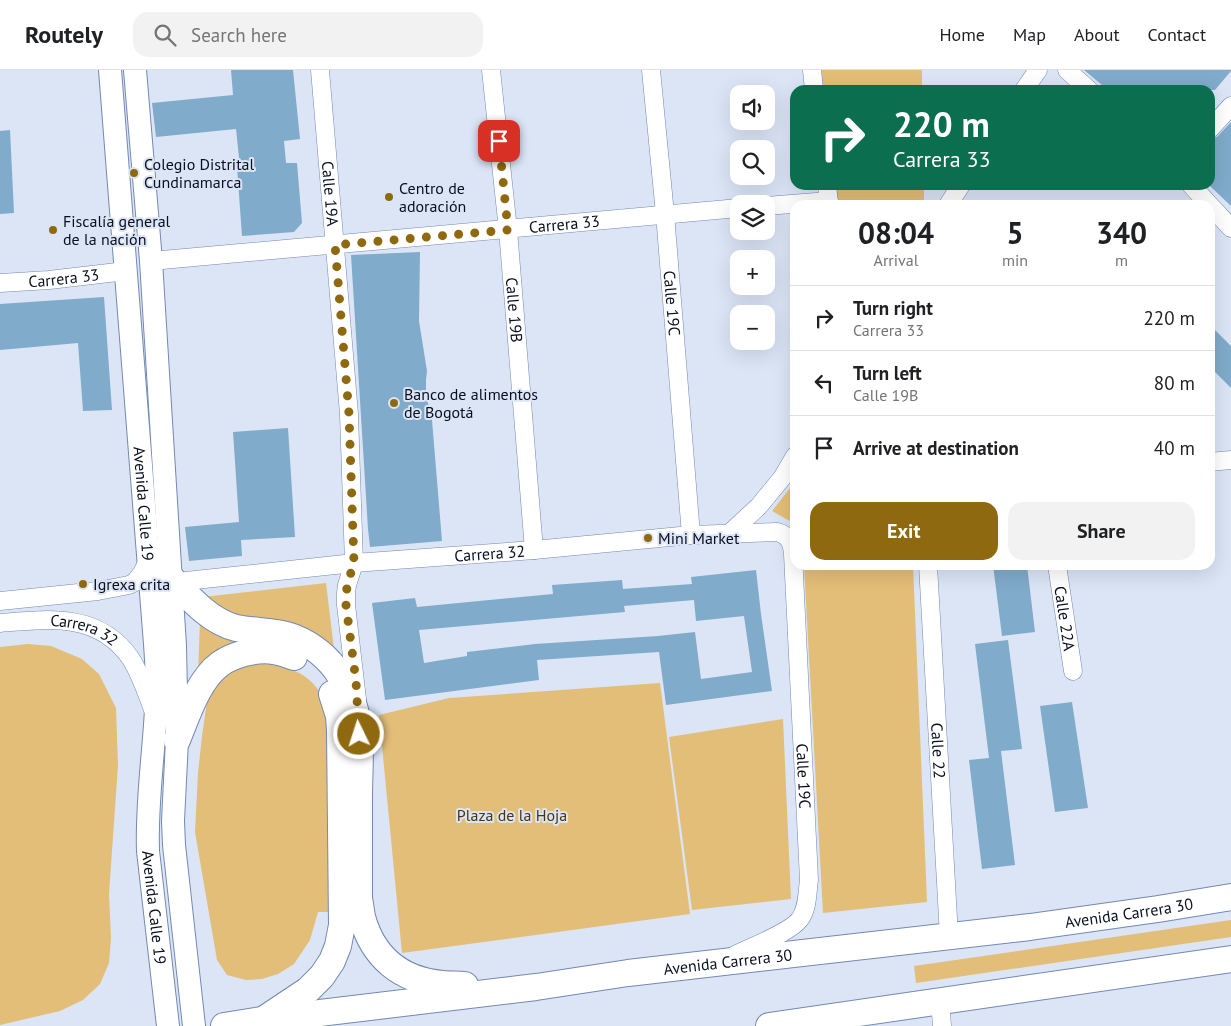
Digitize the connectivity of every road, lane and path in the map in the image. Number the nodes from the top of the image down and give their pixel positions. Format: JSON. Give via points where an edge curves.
{"nodes":[{"id":1,"x":110,"y":70,"type":"edge"},
{"id":2,"x":135,"y":70,"type":"edge"},
{"id":3,"x":320,"y":70,"type":"edge"},
{"id":4,"x":492,"y":70,"type":"edge"},
{"id":5,"x":651,"y":70,"type":"edge"},
{"id":6,"x":812,"y":70,"type":"edge"},
{"id":7,"x":1038,"y":70,"type":"edge"},
{"id":8,"x":1067,"y":70,"type":"edge"},
{"id":9,"x":814,"y":85,"type":"edge"},
{"id":10,"x":1028,"y":85,"type":"edge"},
{"id":11,"x":1084,"y":85,"type":"edge"},
{"id":12,"x":1231,"y":106,"type":"edge"},
{"id":13,"x":1215,"y":124,"type":"edge"},
{"id":14,"x":1196,"y":190,"type":"edge"},
{"id":15,"x":828,"y":197,"type":"edge"},
{"id":16,"x":807,"y":200,"type":"edge"},
{"id":17,"x":1205,"y":200,"type":"edge"},
{"id":18,"x":790,"y":203,"type":"edge"},
{"id":19,"x":775,"y":205,"type":"edge"},
{"id":20,"x":730,"y":209,"type":"edge"},
{"id":21,"x":1215,"y":211,"type":"edge"},
{"id":22,"x":664,"y":214,"type":"junction"},
{"id":23,"x":1231,"y":228,"type":"edge"},
{"id":24,"x":508,"y":230,"type":"junction"},
{"id":25,"x":335,"y":245,"type":"junction"},
{"id":26,"x":151,"y":261,"type":"junction"},
{"id":27,"x":126,"y":271,"type":"junction"},
{"id":28,"x":0,"y":283,"type":"edge"},
{"id":29,"x":1231,"y":460,"type":"edge"},
{"id":30,"x":1215,"y":462,"type":"edge"},
{"id":31,"x":790,"y":464,"type":"edge"},
{"id":32,"x":730,"y":533,"type":"junction"},
{"id":33,"x":690,"y":535,"type":"junction"},
{"id":34,"x":790,"y":540,"type":"edge"},
{"id":35,"x":534,"y":550,"type":"junction"},
{"id":36,"x":149,"y":558,"type":"junction"},
{"id":37,"x":354,"y":563,"type":"junction"},
{"id":38,"x":794,"y":570,"type":"edge"},
{"id":39,"x":928,"y":570,"type":"edge"},
{"id":40,"x":1058,"y":570,"type":"edge"},
{"id":41,"x":178,"y":579,"type":"junction"},
{"id":42,"x":0,"y":601,"type":"edge"},
{"id":43,"x":0,"y":623,"type":"edge"},
{"id":44,"x":1073,"y":671,"type":"dead end"},
{"id":45,"x":155,"y":714,"type":"junction"},
{"id":46,"x":359,"y":734,"type":"junction"},
{"id":47,"x":177,"y":740,"type":"junction"},
{"id":48,"x":1231,"y":898,"type":"edge"},
{"id":49,"x":949,"y":936,"type":"junction"},
{"id":50,"x":1231,"y":959,"type":"edge"},
{"id":51,"x":720,"y":962,"type":"junction"},
{"id":52,"x":536,"y":987,"type":"junction"},
{"id":53,"x":941,"y":1014,"type":"edge"},
{"id":54,"x":262,"y":1020,"type":"junction"},
{"id":55,"x":168,"y":1026,"type":"edge"},
{"id":56,"x":194,"y":1026,"type":"edge"},
{"id":57,"x":224,"y":1026,"type":"edge"},
{"id":58,"x":769,"y":1026,"type":"edge"}],
"edges":[{"from":1,"to":27,"type":"main road","name":"Avenida Calle 19"},
{"from":2,"to":26,"type":"main road","name":"Avenida Calle 19"},
{"from":3,"to":25,"type":"street","name":"Calle 19A"},
{"from":4,"to":24,"type":"street","name":"Calle 19B"},
{"from":5,"to":22,"type":"street","name":"Calle 19C"},
{"from":6,"to":9,"type":"street"},
{"from":7,"to":10,"type":"street"},
{"from":8,"to":11,"type":"street"},
{"from":12,"to":13,"type":"street"},
{"from":14,"to":17,"type":"street"},
{"from":15,"to":16,"type":"street"},
{"from":18,"to":19,"type":"street"},
{"from":20,"to":22,"type":"street","name":"Carrera 33"},
{"from":21,"to":23,"type":"street"},
{"from":22,"to":24,"type":"street","name":"Carrera 33"},
{"from":22,"to":33,"type":"street","name":"Calle 19C"},
{"from":24,"to":25,"type":"street","name":"Carrera 33"},
{"from":24,"to":35,"type":"street","name":"Calle 19B"},
{"from":25,"to":26,"type":"street","name":"Carrera 33"},
{"from":25,"to":37,"type":"street","name":"Calle 19A","via":[[349,414]]},
{"from":26,"to":41,"type":"main road","name":"Avenida Calle 19"},
{"from":27,"to":28,"type":"street","name":"Carrera 33"},
{"from":27,"to":36,"type":"main road","name":"Avenida Calle 19"},
{"from":29,"to":30,"type":"street"},
{"from":31,"to":32,"type":"street","via":[[759,506]]},
{"from":32,"to":33,"type":"street","name":"Carrera 32"},
{"from":32,"to":34,"type":"street","name":"Carrera 32","via":[[778,532]]},
{"from":33,"to":35,"type":"street","name":"Carrera 32"},
{"from":35,"to":37,"type":"street","name":"Carrera 32"},
{"from":36,"to":42,"type":"street","name":"Carrera 32","via":[[142,573],[129,585]]},
{"from":36,"to":45,"type":"main road","name":"Avenida Calle 19","via":[[157,669]]},
{"from":37,"to":41,"type":"street","name":"Carrera 32"},
{"from":37,"to":46,"type":"street","name":"Calle 19A","via":[[347,585],[346,605]]},
{"from":38,"to":51,"type":"street","name":"Calle 19C","via":[[808,861],[806,903],[800,918],[788,930]]},
{"from":39,"to":49,"type":"street","name":"Calle 22"},
{"from":40,"to":44,"type":"street","name":"Calle 22A"},
{"from":41,"to":46,"type":"highway","via":[[195,602],[222,622],[235,628],[286,634],[320,652],[346,685]]},
{"from":41,"to":47,"type":"main road","name":"Avenida Calle 19","via":[[175,646]]},
{"from":43,"to":45,"type":"street","name":"Carrera 32","via":[[66,620],[109,636],[131,660]]},
{"from":45,"to":55,"type":"main road","name":"Avenida Calle 19","via":[[147,814],[148,851]]},
{"from":46,"to":52,"type":"highway","via":[[360,898],[362,917],[376,950],[395,968],[421,980],[442,984]]},
{"from":47,"to":54,"type":"highway","via":[[208,676],[221,663],[261,650],[278,651],[312,668],[323,679],[339,716],[342,926],[338,946],[322,976],[308,990]]},
{"from":47,"to":56,"type":"main road","name":"Avenida Calle 19","via":[[174,845]]},
{"from":48,"to":49,"type":"highway","name":"Avenida Carrera 30"},
{"from":49,"to":51,"type":"highway","name":"Avenida Carrera 30"},
{"from":50,"to":53,"type":"highway"},
{"from":51,"to":52,"type":"highway","name":"Avenida Carrera 30"},
{"from":52,"to":54,"type":"highway","name":"Avenida Carrera 30"},
{"from":53,"to":58,"type":"highway"},
{"from":54,"to":57,"type":"highway","name":"Avenida Carrera 30"}]}
